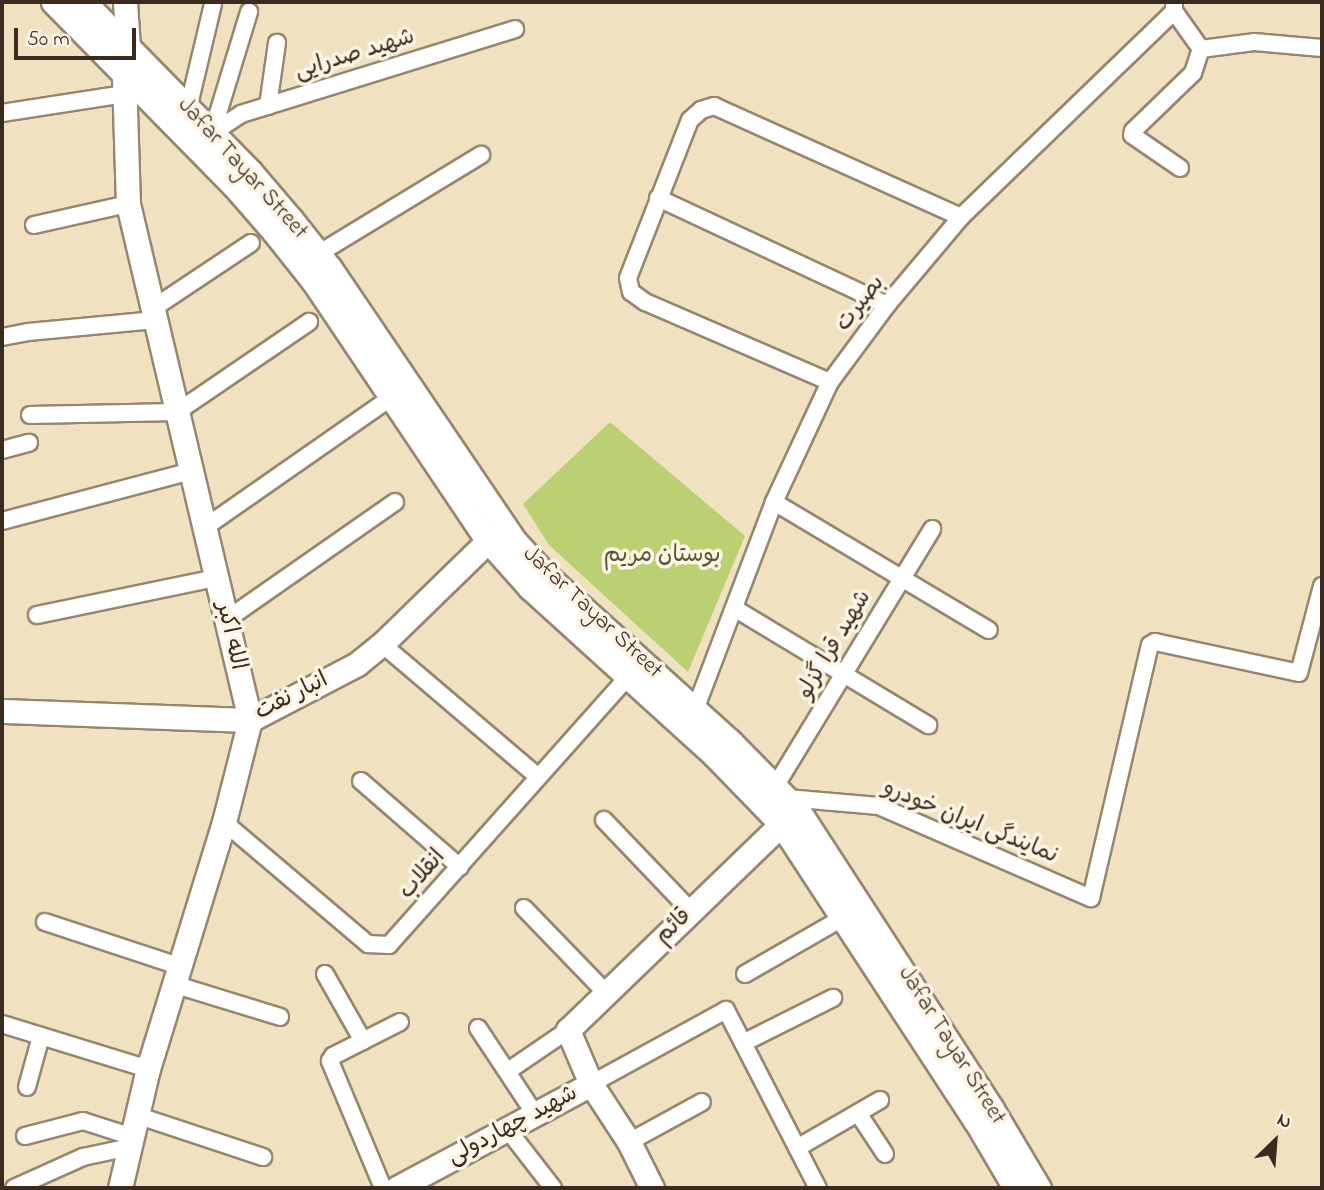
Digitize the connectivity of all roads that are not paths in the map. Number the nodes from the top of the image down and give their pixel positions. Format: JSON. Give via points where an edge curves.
{"nodes":[{"id":1,"x":53,"y":2,"type":"edge"},
{"id":2,"x":61,"y":2,"type":"edge"},
{"id":3,"x":125,"y":2,"type":"edge"},
{"id":4,"x":213,"y":4,"type":"dead end"},
{"id":5,"x":1174,"y":6,"type":"edge"},
{"id":6,"x":249,"y":12,"type":"dead end"},
{"id":7,"x":514,"y":29,"type":"dead end"},
{"id":8,"x":277,"y":43,"type":"dead end"},
{"id":9,"x":128,"y":47,"type":"junction"},
{"id":10,"x":1322,"y":48,"type":"edge"},
{"id":11,"x":1201,"y":49,"type":"junction"},
{"id":12,"x":125,"y":85,"type":"junction"},
{"id":13,"x":268,"y":106,"type":"junction"},
{"id":14,"x":188,"y":109,"type":"junction"},
{"id":15,"x":5,"y":110,"type":"edge"},
{"id":16,"x":212,"y":133,"type":"junction"},
{"id":17,"x":481,"y":155,"type":"dead end"},
{"id":18,"x":1180,"y":169,"type":"dead end"},
{"id":19,"x":658,"y":198,"type":"junction"},
{"id":20,"x":128,"y":204,"type":"junction"},
{"id":21,"x":961,"y":217,"type":"junction"},
{"id":22,"x":34,"y":225,"type":"dead end"},
{"id":23,"x":251,"y":243,"type":"dead end"},
{"id":24,"x":318,"y":254,"type":"junction"},
{"id":25,"x":887,"y":305,"type":"junction"},
{"id":26,"x":154,"y":314,"type":"junction"},
{"id":27,"x":309,"y":322,"type":"dead end"},
{"id":28,"x":2,"y":337,"type":"edge"},
{"id":29,"x":830,"y":382,"type":"junction"},
{"id":30,"x":392,"y":397,"type":"junction"},
{"id":31,"x":177,"y":412,"type":"junction"},
{"id":32,"x":30,"y":415,"type":"dead end"},
{"id":33,"x":29,"y":443,"type":"dead end"},
{"id":34,"x":2,"y":450,"type":"edge"},
{"id":35,"x":191,"y":471,"type":"junction"},
{"id":36,"x":395,"y":502,"type":"dead end"},
{"id":37,"x":774,"y":502,"type":"junction"},
{"id":38,"x":2,"y":521,"type":"edge"},
{"id":39,"x":204,"y":528,"type":"junction"},
{"id":40,"x":932,"y":529,"type":"dead end"},
{"id":41,"x":498,"y":536,"type":"junction"},
{"id":42,"x":216,"y":578,"type":"junction"},
{"id":43,"x":902,"y":579,"type":"junction"},
{"id":44,"x":1322,"y":586,"type":"edge"},
{"id":45,"x":734,"y":608,"type":"junction"},
{"id":46,"x":37,"y":615,"type":"dead end"},
{"id":47,"x":226,"y":620,"type":"junction"},
{"id":48,"x":989,"y":630,"type":"dead end"},
{"id":49,"x":382,"y":644,"type":"junction"},
{"id":50,"x":845,"y":673,"type":"junction"},
{"id":51,"x":629,"y":676,"type":"junction"},
{"id":52,"x":695,"y":710,"type":"junction"},
{"id":53,"x":2,"y":711,"type":"edge"},
{"id":54,"x":250,"y":720,"type":"junction"},
{"id":55,"x":928,"y":725,"type":"dead end"},
{"id":56,"x":538,"y":777,"type":"junction"},
{"id":57,"x":361,"y":781,"type":"dead end"},
{"id":58,"x":782,"y":792,"type":"junction"},
{"id":59,"x":604,"y":820,"type":"dead end"},
{"id":60,"x":224,"y":822,"type":"junction"},
{"id":61,"x":781,"y":824,"type":"junction"},
{"id":62,"x":460,"y":867,"type":"junction"},
{"id":63,"x":524,"y":908,"type":"dead end"},
{"id":64,"x":691,"y":911,"type":"junction"},
{"id":65,"x":844,"y":917,"type":"junction"},
{"id":66,"x":45,"y":922,"type":"dead end"},
{"id":67,"x":325,"y":974,"type":"dead end"},
{"id":68,"x":745,"y":974,"type":"dead end"},
{"id":69,"x":176,"y":975,"type":"junction"},
{"id":70,"x":606,"y":993,"type":"junction"},
{"id":71,"x":833,"y":998,"type":"dead end"},
{"id":72,"x":279,"y":1017,"type":"dead end"},
{"id":73,"x":400,"y":1022,"type":"dead end"},
{"id":74,"x":2,"y":1024,"type":"edge"},
{"id":75,"x":478,"y":1028,"type":"dead end"},
{"id":76,"x":568,"y":1030,"type":"junction"},
{"id":77,"x":41,"y":1036,"type":"junction"},
{"id":78,"x":363,"y":1041,"type":"junction"},
{"id":79,"x":743,"y":1043,"type":"junction"},
{"id":80,"x":148,"y":1069,"type":"junction"},
{"id":81,"x":508,"y":1071,"type":"junction"},
{"id":82,"x":591,"y":1084,"type":"junction"},
{"id":83,"x":27,"y":1087,"type":"dead end"},
{"id":84,"x":880,"y":1100,"type":"dead end"},
{"id":85,"x":702,"y":1102,"type":"dead end"},
{"id":86,"x":858,"y":1113,"type":"junction"},
{"id":87,"x":535,"y":1114,"type":"junction"},
{"id":88,"x":508,"y":1130,"type":"junction"},
{"id":89,"x":133,"y":1133,"type":"junction"},
{"id":90,"x":24,"y":1136,"type":"dead end"},
{"id":91,"x":629,"y":1142,"type":"junction"},
{"id":92,"x":797,"y":1149,"type":"junction"},
{"id":93,"x":885,"y":1154,"type":"dead end"},
{"id":94,"x":264,"y":1157,"type":"dead end"},
{"id":95,"x":1013,"y":1187,"type":"edge"},
{"id":96,"x":14,"y":1188,"type":"edge"},
{"id":97,"x":120,"y":1188,"type":"edge"},
{"id":98,"x":383,"y":1188,"type":"edge"},
{"id":99,"x":397,"y":1188,"type":"edge"},
{"id":100,"x":553,"y":1188,"type":"edge"},
{"id":101,"x":652,"y":1188,"type":"edge"},
{"id":102,"x":818,"y":1188,"type":"edge"},
{"id":103,"x":1039,"y":1188,"type":"edge"}],
"edges":[{"from":1,"to":12,"type":"main road","name":"Jafar Tayar Street"},
{"from":2,"to":9,"type":"main road","name":"Jafar Tayar Street","via":[[92,10]]},
{"from":3,"to":9,"type":"main road"},
{"from":4,"to":14,"type":"street"},
{"from":5,"to":11,"type":"street"},
{"from":5,"to":21,"type":"street","name":"بصیرت"},
{"from":6,"to":16,"type":"street"},
{"from":7,"to":13,"type":"street","name":"شهید صدرایی"},
{"from":8,"to":13,"type":"street"},
{"from":9,"to":14,"type":"main road","name":"Jafar Tayar Street"},
{"from":10,"to":11,"type":"street","via":[[1254,42]]},
{"from":11,"to":18,"type":"street","via":[[1193,73],[1132,135]]},
{"from":12,"to":15,"type":"street"},
{"from":12,"to":20,"type":"main road","name":"الله اکبر"},
{"from":12,"to":30,"type":"main road","name":"Jafar Tayar Street","via":[[234,186],[274,232]]},
{"from":13,"to":16,"type":"street","name":"شهید صدرایی","via":[[241,114]]},
{"from":14,"to":16,"type":"main road","name":"Jafar Tayar Street"},
{"from":16,"to":24,"type":"main road","name":"Jafar Tayar Street","via":[[250,171]]},
{"from":17,"to":24,"type":"street"},
{"from":19,"to":21,"type":"street","via":[[690,120],[714,106]]},
{"from":19,"to":25,"type":"street"},
{"from":19,"to":29,"type":"street","via":[[628,278],[631,292]]},
{"from":20,"to":22,"type":"street"},
{"from":20,"to":26,"type":"main road","name":"الله اکبر"},
{"from":21,"to":25,"type":"street","name":"بصیرت"},
{"from":23,"to":26,"type":"street"},
{"from":24,"to":41,"type":"main road","name":"Jafar Tayar Street"},
{"from":25,"to":29,"type":"street","name":"بصیرت"},
{"from":26,"to":28,"type":"street"},
{"from":26,"to":31,"type":"main road","name":"الله اکبر"},
{"from":27,"to":31,"type":"street"},
{"from":29,"to":37,"type":"street","name":"بصیرت"},
{"from":30,"to":39,"type":"street"},
{"from":30,"to":41,"type":"main road","name":"Jafar Tayar Street"},
{"from":31,"to":32,"type":"street"},
{"from":31,"to":35,"type":"main road","name":"الله اکبر"},
{"from":33,"to":34,"type":"street"},
{"from":35,"to":38,"type":"street"},
{"from":35,"to":39,"type":"main road","name":"الله اکبر"},
{"from":36,"to":47,"type":"street"},
{"from":37,"to":43,"type":"street"},
{"from":37,"to":45,"type":"street","name":"بصیرت"},
{"from":39,"to":42,"type":"main road","name":"الله اکبر"},
{"from":40,"to":43,"type":"street","name":"شهید قرا گزلو"},
{"from":41,"to":49,"type":"main road","name":"انبار نفت"},
{"from":41,"to":51,"type":"main road","name":"Jafar Tayar Street","via":[[530,588]]},
{"from":41,"to":52,"type":"main road","name":"Jafar Tayar Street"},
{"from":42,"to":46,"type":"street"},
{"from":42,"to":47,"type":"main road","name":"الله اکبر"},
{"from":43,"to":48,"type":"street"},
{"from":43,"to":50,"type":"street","name":"شهید قرا گزلو"},
{"from":44,"to":58,"type":"street","name":"نمایندگی ایران خودرو","via":[[1299,673],[1155,642],[1150,645],[1091,898],[879,806]]},
{"from":45,"to":50,"type":"street"},
{"from":45,"to":52,"type":"street","name":"بصیرت"},
{"from":47,"to":54,"type":"main road","name":"الله اکبر"},
{"from":49,"to":54,"type":"main road","name":"انبار نفت","via":[[357,664]]},
{"from":49,"to":56,"type":"street"},
{"from":50,"to":55,"type":"street"},
{"from":50,"to":58,"type":"street","name":"شهید قرا گزلو"},
{"from":51,"to":56,"type":"street","name":"انقلاب"},
{"from":51,"to":61,"type":"main road","name":"Jafar Tayar Street"},
{"from":52,"to":58,"type":"main road","name":"Jafar Tayar Street"},
{"from":53,"to":54,"type":"main road","name":"انبار نفت"},
{"from":54,"to":60,"type":"main road","name":"الله اکبر"},
{"from":56,"to":62,"type":"street","name":"انقلاب"},
{"from":57,"to":62,"type":"street"},
{"from":58,"to":103,"type":"main road","name":"Jafar Tayar Street","via":[[817,837]]},
{"from":59,"to":64,"type":"street"},
{"from":60,"to":62,"type":"street","name":"انقلاب","via":[[374,946],[394,942]]},
{"from":60,"to":69,"type":"main road","name":"الله اکبر"},
{"from":61,"to":64,"type":"main road","name":"قائم"},
{"from":61,"to":65,"type":"main road","name":"Jafar Tayar Street"},
{"from":63,"to":70,"type":"street"},
{"from":64,"to":70,"type":"main road","name":"قائم"},
{"from":65,"to":68,"type":"street"},
{"from":65,"to":95,"type":"main road","name":"Jafar Tayar Street"},
{"from":66,"to":69,"type":"street"},
{"from":67,"to":78,"type":"street"},
{"from":69,"to":72,"type":"street"},
{"from":69,"to":80,"type":"main road","name":"الله اکبر"},
{"from":70,"to":76,"type":"main road","name":"قائم"},
{"from":71,"to":79,"type":"street"},
{"from":73,"to":78,"type":"street"},
{"from":74,"to":77,"type":"street"},
{"from":75,"to":81,"type":"street"},
{"from":76,"to":81,"type":"street"},
{"from":76,"to":82,"type":"main road"},
{"from":77,"to":80,"type":"street"},
{"from":77,"to":83,"type":"street"},
{"from":78,"to":98,"type":"street","via":[[333,1056],[330,1068]]},
{"from":79,"to":82,"type":"street","via":[[726,1010]]},
{"from":79,"to":92,"type":"street"},
{"from":80,"to":89,"type":"main road","name":"الله اکبر"},
{"from":81,"to":87,"type":"street"},
{"from":82,"to":87,"type":"main road","name":"شهید چهاردولی"},
{"from":82,"to":91,"type":"main road"},
{"from":84,"to":86,"type":"street"},
{"from":85,"to":91,"type":"street"},
{"from":86,"to":92,"type":"street"},
{"from":86,"to":93,"type":"street"},
{"from":87,"to":88,"type":"main road","name":"شهید چهاردولی"},
{"from":88,"to":99,"type":"main road","name":"شهید چهاردولی"},
{"from":88,"to":100,"type":"street"},
{"from":89,"to":90,"type":"street","via":[[83,1121]]},
{"from":89,"to":94,"type":"street"},
{"from":89,"to":96,"type":"street"},
{"from":89,"to":97,"type":"main road","name":"الله اکبر"},
{"from":91,"to":101,"type":"main road"},
{"from":92,"to":102,"type":"street"}]}
